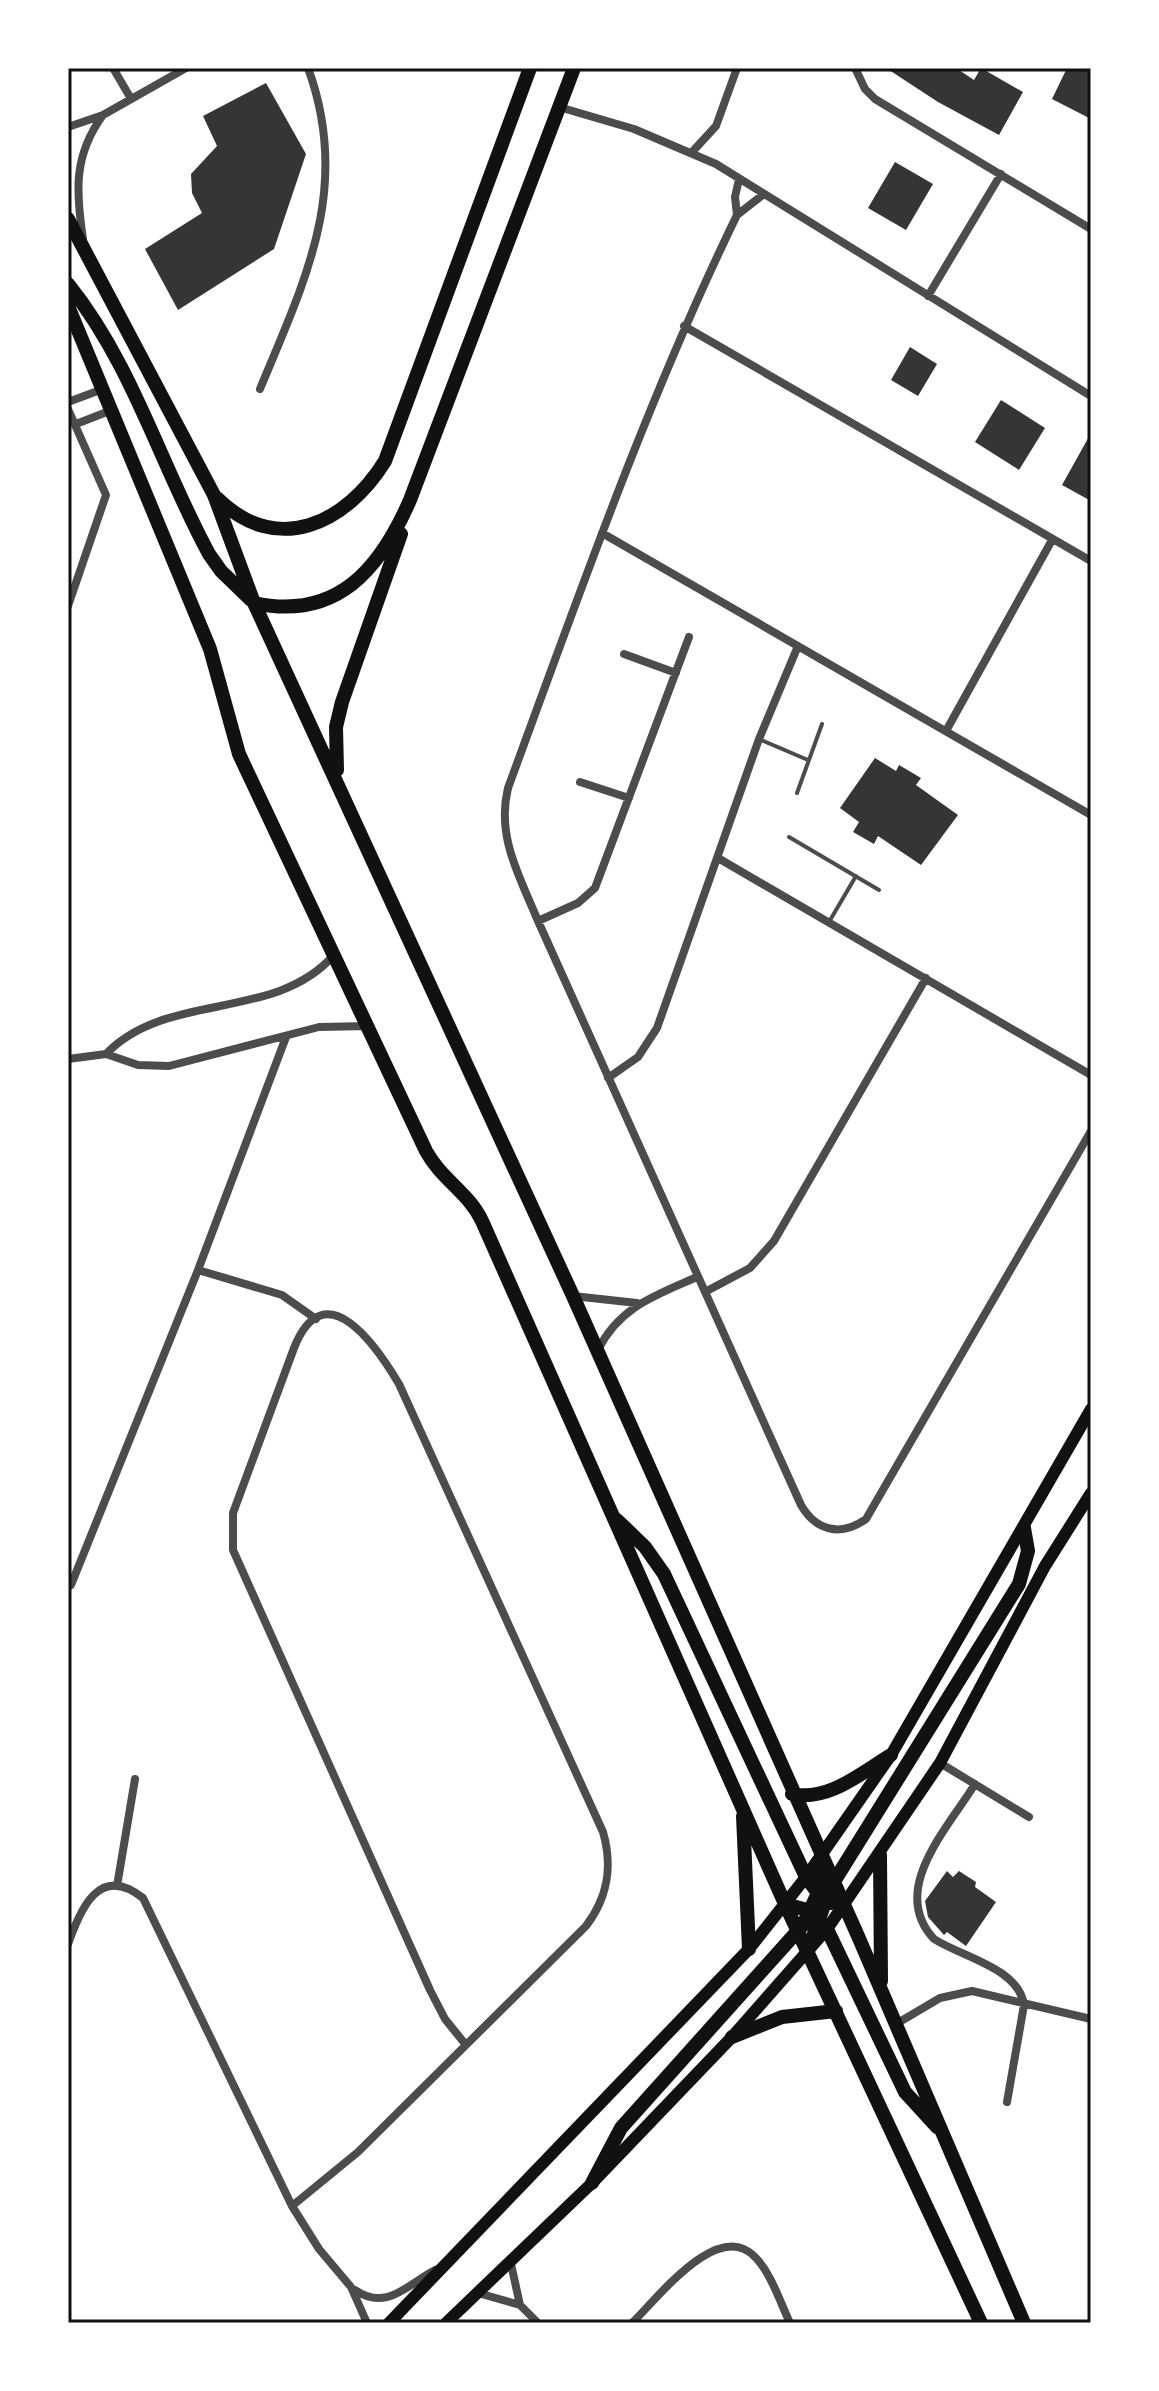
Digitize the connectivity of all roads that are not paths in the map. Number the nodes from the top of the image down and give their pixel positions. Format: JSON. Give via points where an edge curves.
{"nodes":[{"id":1,"x":113,"y":68,"type":"edge"},
{"id":2,"x":186,"y":68,"type":"edge"},
{"id":3,"x":308,"y":68,"type":"edge"},
{"id":4,"x":530,"y":68,"type":"edge"},
{"id":5,"x":574,"y":68,"type":"edge"},
{"id":6,"x":737,"y":68,"type":"edge"},
{"id":7,"x":855,"y":68,"type":"edge"},
{"id":8,"x":130,"y":97,"type":"junction"},
{"id":9,"x":559,"y":107,"type":"junction"},
{"id":10,"x":103,"y":115,"type":"junction"},
{"id":11,"x":68,"y":127,"type":"edge"},
{"id":12,"x":693,"y":151,"type":"junction"},
{"id":13,"x":1001,"y":174,"type":"junction"},
{"id":14,"x":739,"y":179,"type":"junction"},
{"id":15,"x":764,"y":194,"type":"junction"},
{"id":16,"x":737,"y":215,"type":"junction"},
{"id":17,"x":68,"y":219,"type":"edge"},
{"id":18,"x":1091,"y":229,"type":"edge"},
{"id":19,"x":68,"y":238,"type":"edge"},
{"id":20,"x":89,"y":261,"type":"junction"},
{"id":21,"x":68,"y":284,"type":"edge"},
{"id":22,"x":928,"y":296,"type":"junction"},
{"id":23,"x":68,"y":306,"type":"edge"},
{"id":24,"x":684,"y":326,"type":"junction"},
{"id":25,"x":104,"y":389,"type":"junction"},
{"id":26,"x":260,"y":389,"type":"dead end"},
{"id":27,"x":1091,"y":396,"type":"edge"},
{"id":28,"x":68,"y":402,"type":"edge"},
{"id":29,"x":68,"y":409,"type":"edge"},
{"id":30,"x":113,"y":410,"type":"junction"},
{"id":31,"x":76,"y":424,"type":"junction"},
{"id":32,"x":214,"y":495,"type":"junction"},
{"id":33,"x":410,"y":500,"type":"junction"},
{"id":34,"x":602,"y":533,"type":"junction"},
{"id":35,"x":1052,"y":540,"type":"junction"},
{"id":36,"x":1091,"y":561,"type":"edge"},
{"id":37,"x":254,"y":603,"type":"junction"},
{"id":38,"x":68,"y":606,"type":"edge"},
{"id":39,"x":689,"y":637,"type":"dead end"},
{"id":40,"x":798,"y":646,"type":"junction"},
{"id":41,"x":624,"y":654,"type":"dead end"},
{"id":42,"x":676,"y":673,"type":"junction"},
{"id":43,"x":822,"y":724,"type":"dead end"},
{"id":44,"x":946,"y":731,"type":"junction"},
{"id":45,"x":759,"y":739,"type":"junction"},
{"id":46,"x":809,"y":760,"type":"junction"},
{"id":47,"x":339,"y":782,"type":"junction"},
{"id":48,"x":580,"y":782,"type":"dead end"},
{"id":49,"x":797,"y":793,"type":"dead end"},
{"id":50,"x":629,"y":798,"type":"junction"},
{"id":51,"x":1091,"y":815,"type":"edge"},
{"id":52,"x":789,"y":837,"type":"dead end"},
{"id":53,"x":718,"y":858,"type":"junction"},
{"id":54,"x":856,"y":876,"type":"junction"},
{"id":55,"x":879,"y":890,"type":"dead end"},
{"id":56,"x":538,"y":921,"type":"junction"},
{"id":57,"x":829,"y":922,"type":"junction"},
{"id":58,"x":333,"y":956,"type":"junction"},
{"id":59,"x":926,"y":978,"type":"junction"},
{"id":60,"x":370,"y":1026,"type":"junction"},
{"id":61,"x":286,"y":1037,"type":"junction"},
{"id":62,"x":106,"y":1054,"type":"junction"},
{"id":63,"x":68,"y":1059,"type":"edge"},
{"id":64,"x":1091,"y":1075,"type":"edge"},
{"id":65,"x":608,"y":1078,"type":"junction"},
{"id":66,"x":1091,"y":1131,"type":"edge"},
{"id":67,"x":198,"y":1270,"type":"junction"},
{"id":68,"x":697,"y":1277,"type":"junction"},
{"id":69,"x":705,"y":1292,"type":"junction"},
{"id":70,"x":573,"y":1296,"type":"junction"},
{"id":71,"x":638,"y":1303,"type":"junction"},
{"id":72,"x":316,"y":1319,"type":"junction"},
{"id":73,"x":597,"y":1352,"type":"junction"},
{"id":74,"x":1091,"y":1409,"type":"edge"},
{"id":75,"x":1091,"y":1493,"type":"edge"},
{"id":76,"x":613,"y":1517,"type":"junction"},
{"id":77,"x":1024,"y":1528,"type":"junction"},
{"id":78,"x":71,"y":1585,"type":"dead end"},
{"id":79,"x":891,"y":1755,"type":"junction"},
{"id":80,"x":940,"y":1763,"type":"junction"},
{"id":81,"x":135,"y":1779,"type":"dead end"},
{"id":82,"x":975,"y":1784,"type":"junction"},
{"id":83,"x":792,"y":1794,"type":"junction"},
{"id":84,"x":742,"y":1808,"type":"junction"},
{"id":85,"x":1029,"y":1817,"type":"dead end"},
{"id":86,"x":880,"y":1855,"type":"junction"},
{"id":87,"x":821,"y":1856,"type":"junction"},
{"id":88,"x":806,"y":1877,"type":"junction"},
{"id":89,"x":834,"y":1882,"type":"junction"},
{"id":90,"x":117,"y":1886,"type":"junction"},
{"id":91,"x":821,"y":1896,"type":"junction"},
{"id":92,"x":785,"y":1904,"type":"junction"},
{"id":93,"x":845,"y":1906,"type":"junction"},
{"id":94,"x":814,"y":1914,"type":"junction"},
{"id":95,"x":827,"y":1929,"type":"junction"},
{"id":96,"x":798,"y":1931,"type":"junction"},
{"id":97,"x":68,"y":1944,"type":"edge"},
{"id":98,"x":749,"y":1949,"type":"junction"},
{"id":99,"x":808,"y":1951,"type":"junction"},
{"id":100,"x":881,"y":1989,"type":"junction"},
{"id":101,"x":1024,"y":2005,"type":"junction"},
{"id":102,"x":836,"y":2011,"type":"junction"},
{"id":103,"x":1091,"y":2019,"type":"edge"},
{"id":104,"x":896,"y":2024,"type":"junction"},
{"id":105,"x":732,"y":2037,"type":"junction"},
{"id":106,"x":466,"y":2045,"type":"junction"},
{"id":107,"x":1007,"y":2102,"type":"dead end"},
{"id":108,"x":941,"y":2130,"type":"junction"},
{"id":109,"x":592,"y":2183,"type":"junction"},
{"id":110,"x":292,"y":2206,"type":"junction"},
{"id":111,"x":511,"y":2264,"type":"junction"},
{"id":112,"x":445,"y":2266,"type":"junction"},
{"id":113,"x":351,"y":2287,"type":"junction"},
{"id":114,"x":478,"y":2293,"type":"junction"},
{"id":115,"x":520,"y":2305,"type":"junction"},
{"id":116,"x":367,"y":2323,"type":"edge"},
{"id":117,"x":389,"y":2323,"type":"edge"},
{"id":118,"x":446,"y":2323,"type":"edge"},
{"id":119,"x":538,"y":2323,"type":"edge"},
{"id":120,"x":632,"y":2323,"type":"edge"},
{"id":121,"x":790,"y":2323,"type":"edge"},
{"id":122,"x":981,"y":2323,"type":"edge"},
{"id":123,"x":1024,"y":2323,"type":"edge"}],
"edges":[{"from":1,"to":8,"type":"street"},
{"from":2,"to":8,"type":"street"},
{"from":3,"to":26,"type":"street","via":[[324,128],[325,199],[309,269]]},
{"from":4,"to":32,"type":"main road","via":[[385,461],[368,488],[327,519],[278,528],[245,520]]},
{"from":5,"to":9,"type":"main road"},
{"from":6,"to":12,"type":"street","via":[[716,126]]},
{"from":7,"to":13,"type":"street","via":[[875,99]]},
{"from":8,"to":10,"type":"street"},
{"from":9,"to":12,"type":"street"},
{"from":9,"to":33,"type":"main road"},
{"from":10,"to":11,"type":"street"},
{"from":10,"to":20,"type":"street","via":[[85,143],[77,175]]},
{"from":12,"to":14,"type":"street"},
{"from":13,"to":18,"type":"street"},
{"from":13,"to":22,"type":"street"},
{"from":14,"to":15,"type":"street"},
{"from":14,"to":16,"type":"street"},
{"from":15,"to":16,"type":"street"},
{"from":15,"to":22,"type":"street"},
{"from":16,"to":24,"type":"street"},
{"from":17,"to":20,"type":"main road"},
{"from":19,"to":20,"type":"main road"},
{"from":20,"to":32,"type":"main road"},
{"from":21,"to":37,"type":"main road","via":[[123,366],[209,554]]},
{"from":22,"to":27,"type":"street"},
{"from":23,"to":25,"type":"main road"},
{"from":24,"to":34,"type":"street"},
{"from":24,"to":35,"type":"street"},
{"from":25,"to":28,"type":"street"},
{"from":25,"to":30,"type":"main road"},
{"from":29,"to":31,"type":"street"},
{"from":30,"to":31,"type":"street"},
{"from":30,"to":58,"type":"main road","via":[[210,649],[239,754]]},
{"from":31,"to":38,"type":"street","via":[[106,495]]},
{"from":32,"to":37,"type":"main road"},
{"from":33,"to":37,"type":"main road","via":[[385,550],[351,586],[308,605]]},
{"from":33,"to":47,"type":"main road","via":[[391,570],[339,714]]},
{"from":34,"to":40,"type":"street"},
{"from":34,"to":56,"type":"street","via":[[504,802],[507,847]]},
{"from":35,"to":36,"type":"street"},
{"from":35,"to":44,"type":"street"},
{"from":37,"to":47,"type":"main road"},
{"from":39,"to":42,"type":"street"},
{"from":40,"to":44,"type":"street"},
{"from":40,"to":45,"type":"street"},
{"from":41,"to":42,"type":"street"},
{"from":42,"to":50,"type":"street"},
{"from":43,"to":46,"type":"lane"},
{"from":44,"to":51,"type":"street"},
{"from":45,"to":46,"type":"lane"},
{"from":45,"to":53,"type":"street"},
{"from":46,"to":49,"type":"lane"},
{"from":47,"to":70,"type":"main road"},
{"from":48,"to":50,"type":"street"},
{"from":50,"to":56,"type":"street","via":[[595,888],[578,903]]},
{"from":52,"to":54,"type":"lane"},
{"from":53,"to":57,"type":"street"},
{"from":53,"to":65,"type":"street","via":[[652,1040]]},
{"from":54,"to":55,"type":"lane"},
{"from":54,"to":57,"type":"lane"},
{"from":56,"to":65,"type":"street"},
{"from":57,"to":59,"type":"street"},
{"from":58,"to":60,"type":"main road"},
{"from":58,"to":62,"type":"street","via":[[298,985],[145,1027]]},
{"from":59,"to":64,"type":"street"},
{"from":59,"to":69,"type":"street","via":[[774,1241],[750,1268]]},
{"from":60,"to":61,"type":"street","via":[[327,1026]]},
{"from":60,"to":76,"type":"main road","via":[[433,1165],[475,1207]]},
{"from":61,"to":62,"type":"street","via":[[169,1066],[138,1065]]},
{"from":61,"to":67,"type":"street"},
{"from":62,"to":63,"type":"street"},
{"from":65,"to":68,"type":"street"},
{"from":66,"to":69,"type":"street","via":[[872,1510],[856,1526],[835,1531],[806,1515]]},
{"from":67,"to":72,"type":"street","via":[[282,1295]]},
{"from":67,"to":78,"type":"street"},
{"from":68,"to":69,"type":"street"},
{"from":68,"to":71,"type":"street"},
{"from":70,"to":71,"type":"street"},
{"from":70,"to":73,"type":"main road"},
{"from":71,"to":73,"type":"street","via":[[618,1320]]},
{"from":72,"to":106,"type":"street","via":[[298,1338],[237,1501],[231,1525],[233,1550],[430,1990]]},
{"from":72,"to":106,"type":"street","via":[[333,1315],[355,1324],[399,1384],[607,1846],[606,1889],[595,1915]]},
{"from":73,"to":83,"type":"main road"},
{"from":74,"to":77,"type":"main road"},
{"from":75,"to":80,"type":"main road","via":[[1045,1566]]},
{"from":76,"to":84,"type":"main road"},
{"from":76,"to":88,"type":"main road","via":[[664,1574]]},
{"from":77,"to":79,"type":"main road"},
{"from":77,"to":89,"type":"main road","via":[[1028,1551],[1019,1584]]},
{"from":79,"to":83,"type":"main road","via":[[827,1792]]},
{"from":79,"to":87,"type":"main road"},
{"from":80,"to":82,"type":"street"},
{"from":80,"to":86,"type":"main road"},
{"from":81,"to":90,"type":"street"},
{"from":82,"to":85,"type":"street"},
{"from":82,"to":101,"type":"street","via":[[920,1874],[916,1907],[934,1939],[1008,1978],[1021,1992]]},
{"from":83,"to":87,"type":"main road"},
{"from":84,"to":92,"type":"main road"},
{"from":84,"to":98,"type":"main road"},
{"from":86,"to":93,"type":"main road"},
{"from":86,"to":100,"type":"main road"},
{"from":87,"to":88,"type":"main road"},
{"from":87,"to":89,"type":"main road"},
{"from":87,"to":91,"type":"main road"},
{"from":88,"to":91,"type":"main road"},
{"from":88,"to":92,"type":"main road"},
{"from":89,"to":91,"type":"main road"},
{"from":89,"to":93,"type":"main road"},
{"from":90,"to":97,"type":"street","via":[[99,1890],[84,1903]]},
{"from":90,"to":110,"type":"street","via":[[136,1892],[149,1906]]},
{"from":91,"to":93,"type":"main road"},
{"from":91,"to":94,"type":"main road"},
{"from":92,"to":94,"type":"main road"},
{"from":92,"to":96,"type":"main road"},
{"from":92,"to":98,"type":"main road"},
{"from":93,"to":95,"type":"main road"},
{"from":93,"to":100,"type":"main road"},
{"from":94,"to":95,"type":"main road"},
{"from":94,"to":96,"type":"main road"},
{"from":94,"to":99,"type":"main road"},
{"from":95,"to":99,"type":"main road"},
{"from":95,"to":108,"type":"main road","via":[[905,2092]]},
{"from":96,"to":99,"type":"main road"},
{"from":96,"to":109,"type":"main road","via":[[621,2128]]},
{"from":98,"to":112,"type":"main road"},
{"from":99,"to":102,"type":"main road"},
{"from":99,"to":105,"type":"main road"},
{"from":100,"to":104,"type":"main road"},
{"from":101,"to":103,"type":"street"},
{"from":101,"to":104,"type":"street","via":[[983,1991],[961,1991]]},
{"from":101,"to":107,"type":"street"},
{"from":102,"to":105,"type":"main road","via":[[782,2017]]},
{"from":102,"to":122,"type":"main road"},
{"from":104,"to":108,"type":"main road"},
{"from":105,"to":109,"type":"main road"},
{"from":106,"to":110,"type":"street","via":[[336,2173]]},
{"from":108,"to":123,"type":"main road"},
{"from":109,"to":111,"type":"main road"},
{"from":110,"to":113,"type":"street"},
{"from":111,"to":114,"type":"main road"},
{"from":111,"to":115,"type":"street"},
{"from":112,"to":113,"type":"street","via":[[389,2298],[371,2297]]},
{"from":112,"to":117,"type":"main road"},
{"from":113,"to":116,"type":"street"},
{"from":114,"to":115,"type":"street"},
{"from":114,"to":118,"type":"main road"},
{"from":115,"to":119,"type":"street"},
{"from":120,"to":121,"type":"street","via":[[706,2252],[730,2245],[758,2259]]}]}
